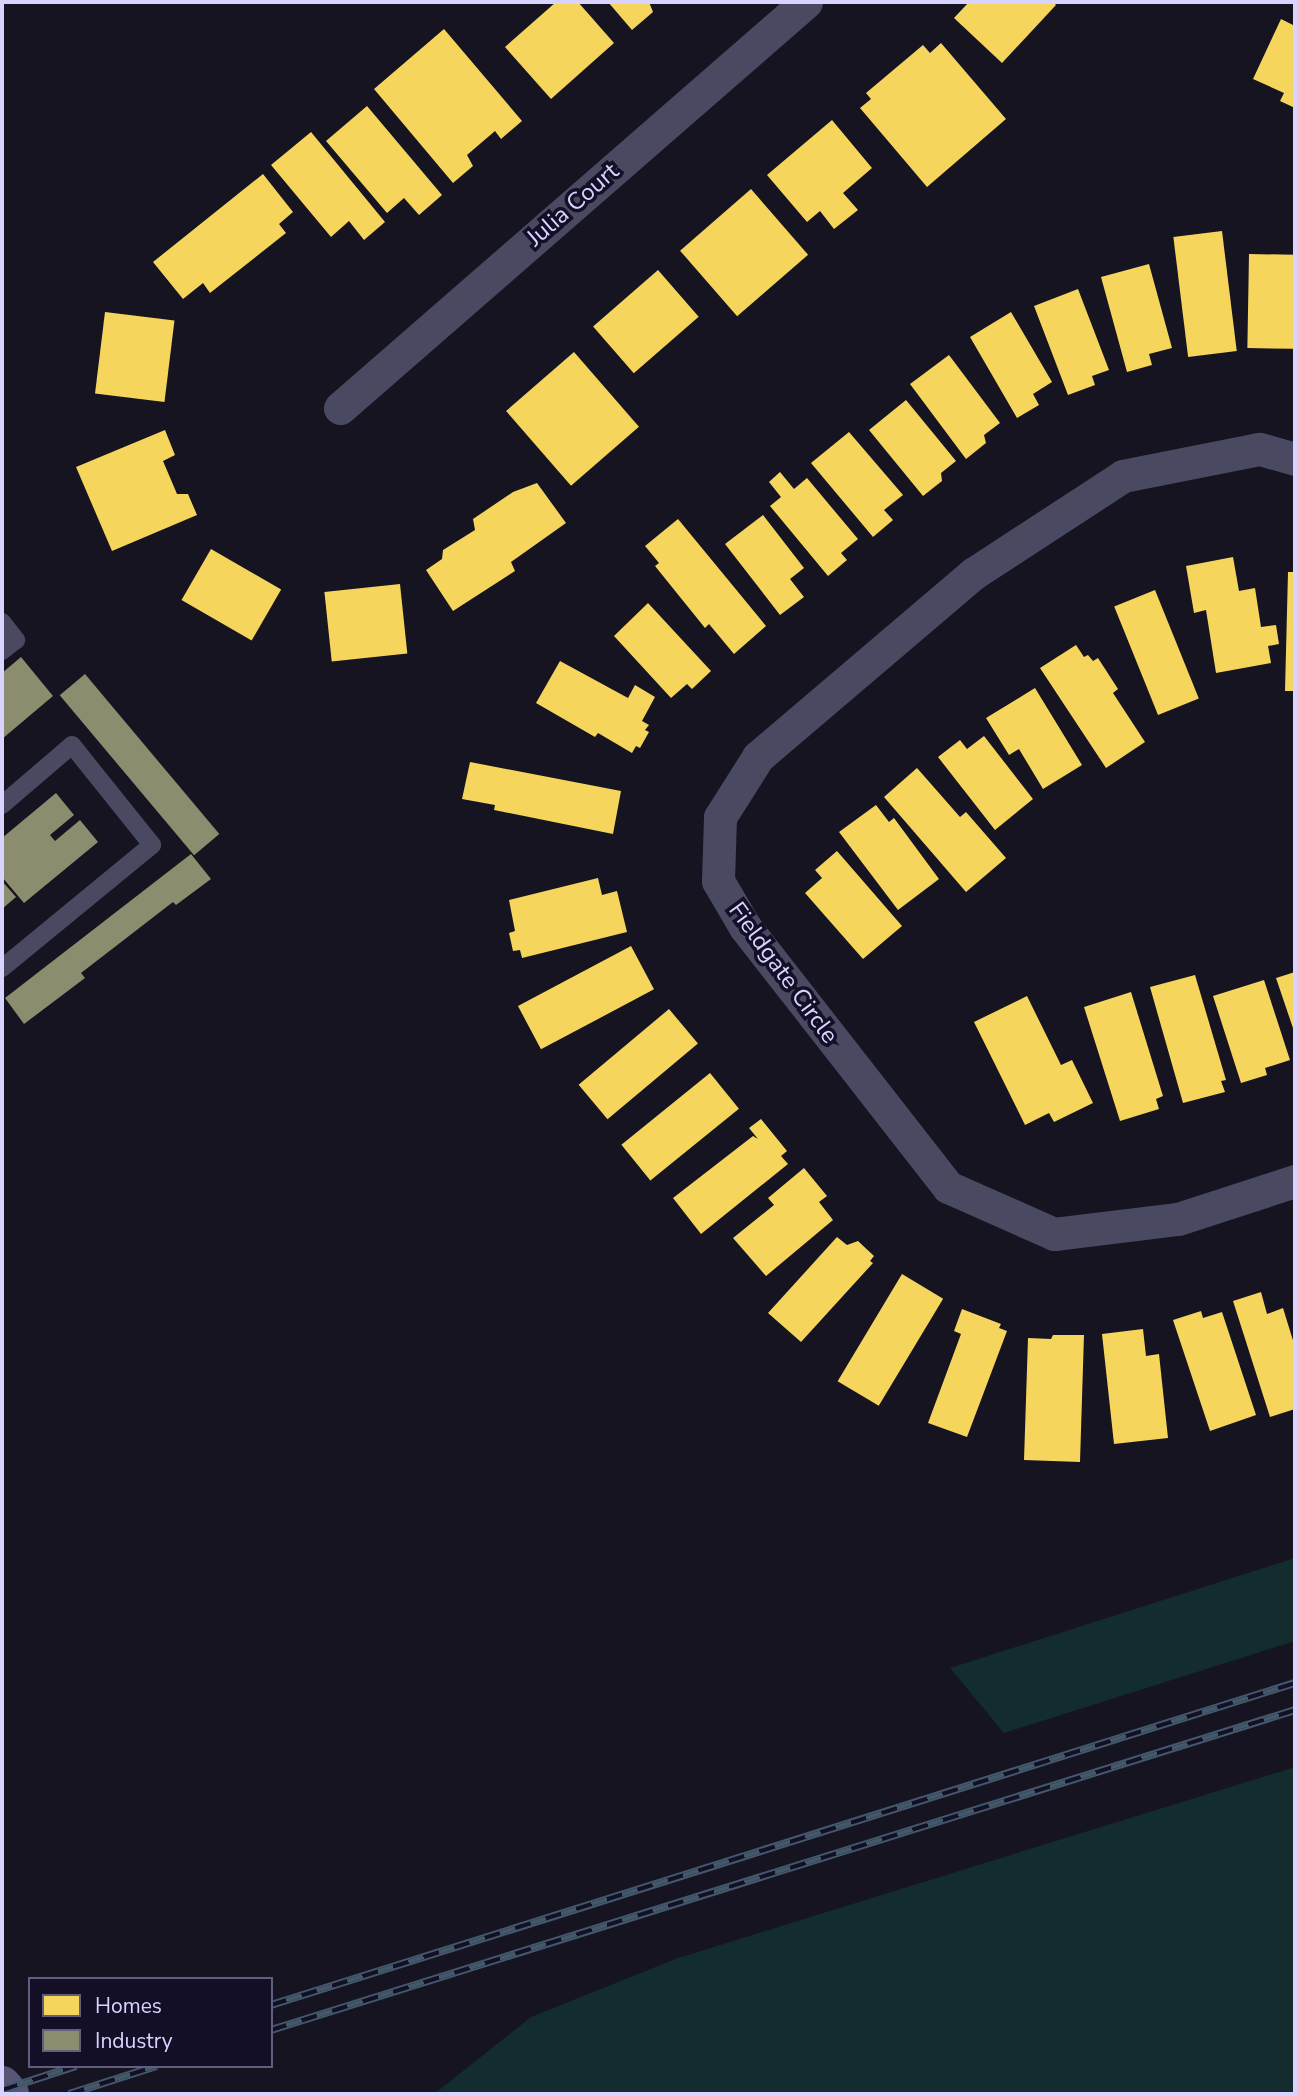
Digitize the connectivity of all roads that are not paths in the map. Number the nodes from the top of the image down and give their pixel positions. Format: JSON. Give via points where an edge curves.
{"nodes":[{"id":1,"x":806,"y":2,"type":"edge"},
{"id":2,"x":340,"y":408,"type":"dead end"},
{"id":3,"x":1295,"y":459,"type":"edge"},
{"id":4,"x":2,"y":622,"type":"edge"},
{"id":5,"x":2,"y":652,"type":"edge"},
{"id":6,"x":2,"y":805,"type":"edge"},
{"id":7,"x":2,"y":968,"type":"edge"},
{"id":8,"x":1295,"y":1181,"type":"edge"},
{"id":9,"x":2,"y":2085,"type":"edge"},
{"id":10,"x":10,"y":2094,"type":"edge"}],
"edges":[{"from":1,"to":2,"type":"street","name":"Julia Court"},
{"from":3,"to":8,"type":"street","name":"Fieldgate Circle","via":[[1259,449],[1123,476],[974,573],[758,757],[720,817],[718,881],[745,927],[948,1187],[1054,1234],[1178,1219]]},
{"from":4,"to":5,"type":"lane","via":[[16,639]]},
{"from":6,"to":7,"type":"lane","via":[[72,745],[152,845]]},
{"from":9,"to":10,"type":"main road"}]}
